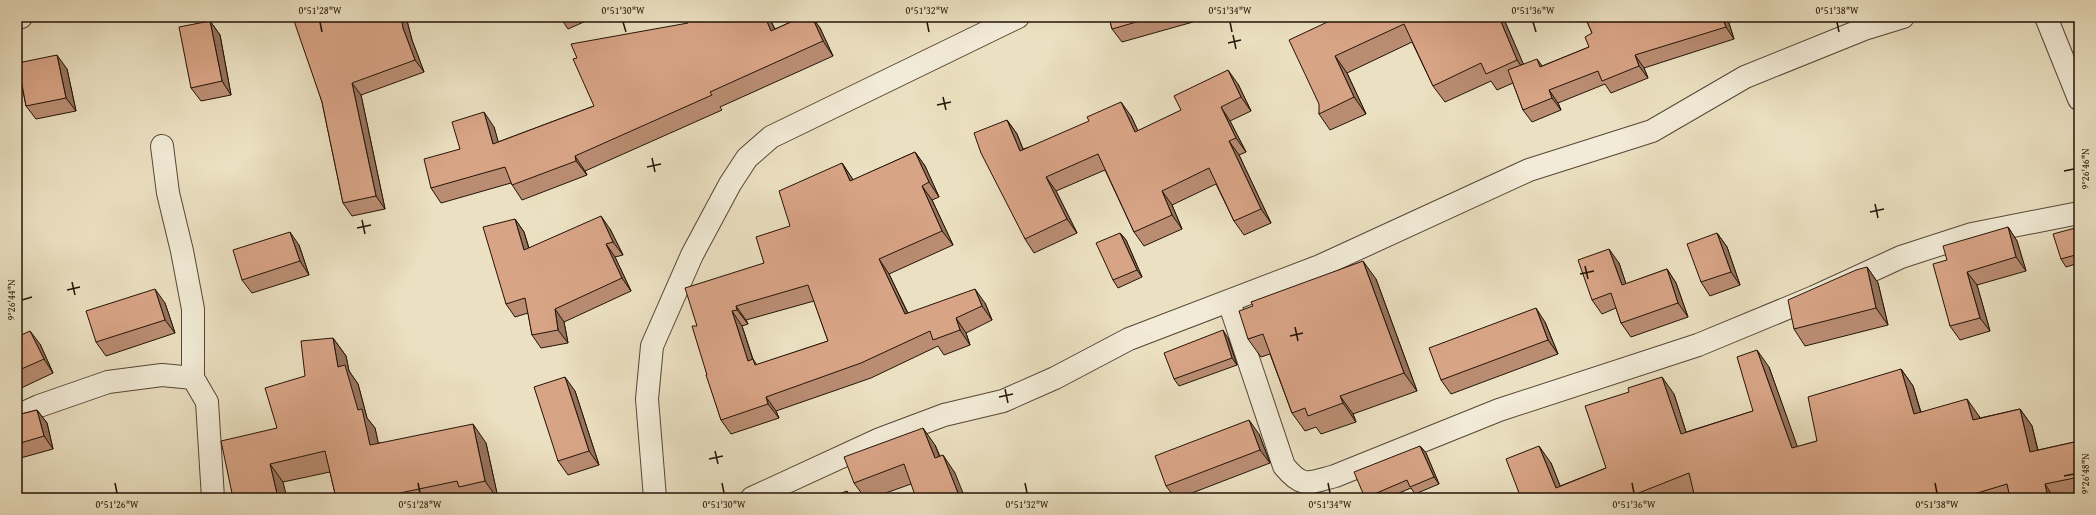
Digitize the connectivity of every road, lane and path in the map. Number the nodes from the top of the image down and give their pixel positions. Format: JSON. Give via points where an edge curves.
{"nodes":[{"id":1,"x":21,"y":17,"type":"edge"},
{"id":2,"x":1018,"y":17,"type":"edge"},
{"id":3,"x":1903,"y":17,"type":"edge"},
{"id":4,"x":2046,"y":17,"type":"edge"},
{"id":5,"x":17,"y":18,"type":"edge"},
{"id":6,"x":2079,"y":99,"type":"edge"},
{"id":7,"x":162,"y":146,"type":"dead end"},
{"id":8,"x":2079,"y":213,"type":"edge"},
{"id":9,"x":1229,"y":302,"type":"junction"},
{"id":10,"x":193,"y":378,"type":"junction"},
{"id":11,"x":17,"y":416,"type":"edge"},
{"id":12,"x":213,"y":498,"type":"edge"},
{"id":13,"x":655,"y":498,"type":"edge"},
{"id":14,"x":752,"y":498,"type":"edge"}],
"edges":[{"from":1,"to":5,"type":"street"},
{"from":2,"to":13,"type":"street","via":[[771,137],[747,158],[692,255],[652,346],[647,399]]},
{"from":3,"to":9,"type":"street","via":[[1864,29],[1744,77],[1652,131],[1530,170],[1320,266]]},
{"from":4,"to":6,"type":"street"},
{"from":7,"to":10,"type":"street","via":[[168,193],[193,309]]},
{"from":8,"to":9,"type":"street","via":[[1972,234],[1901,257],[1814,297],[1698,345],[1499,410],[1334,476],[1308,483],[1294,479],[1284,466]]},
{"from":9,"to":14,"type":"street","via":[[1129,339],[1003,402],[944,414],[880,438]]},
{"from":10,"to":11,"type":"street","via":[[162,375],[108,382]]},
{"from":10,"to":12,"type":"street","via":[[207,402]]}]}
